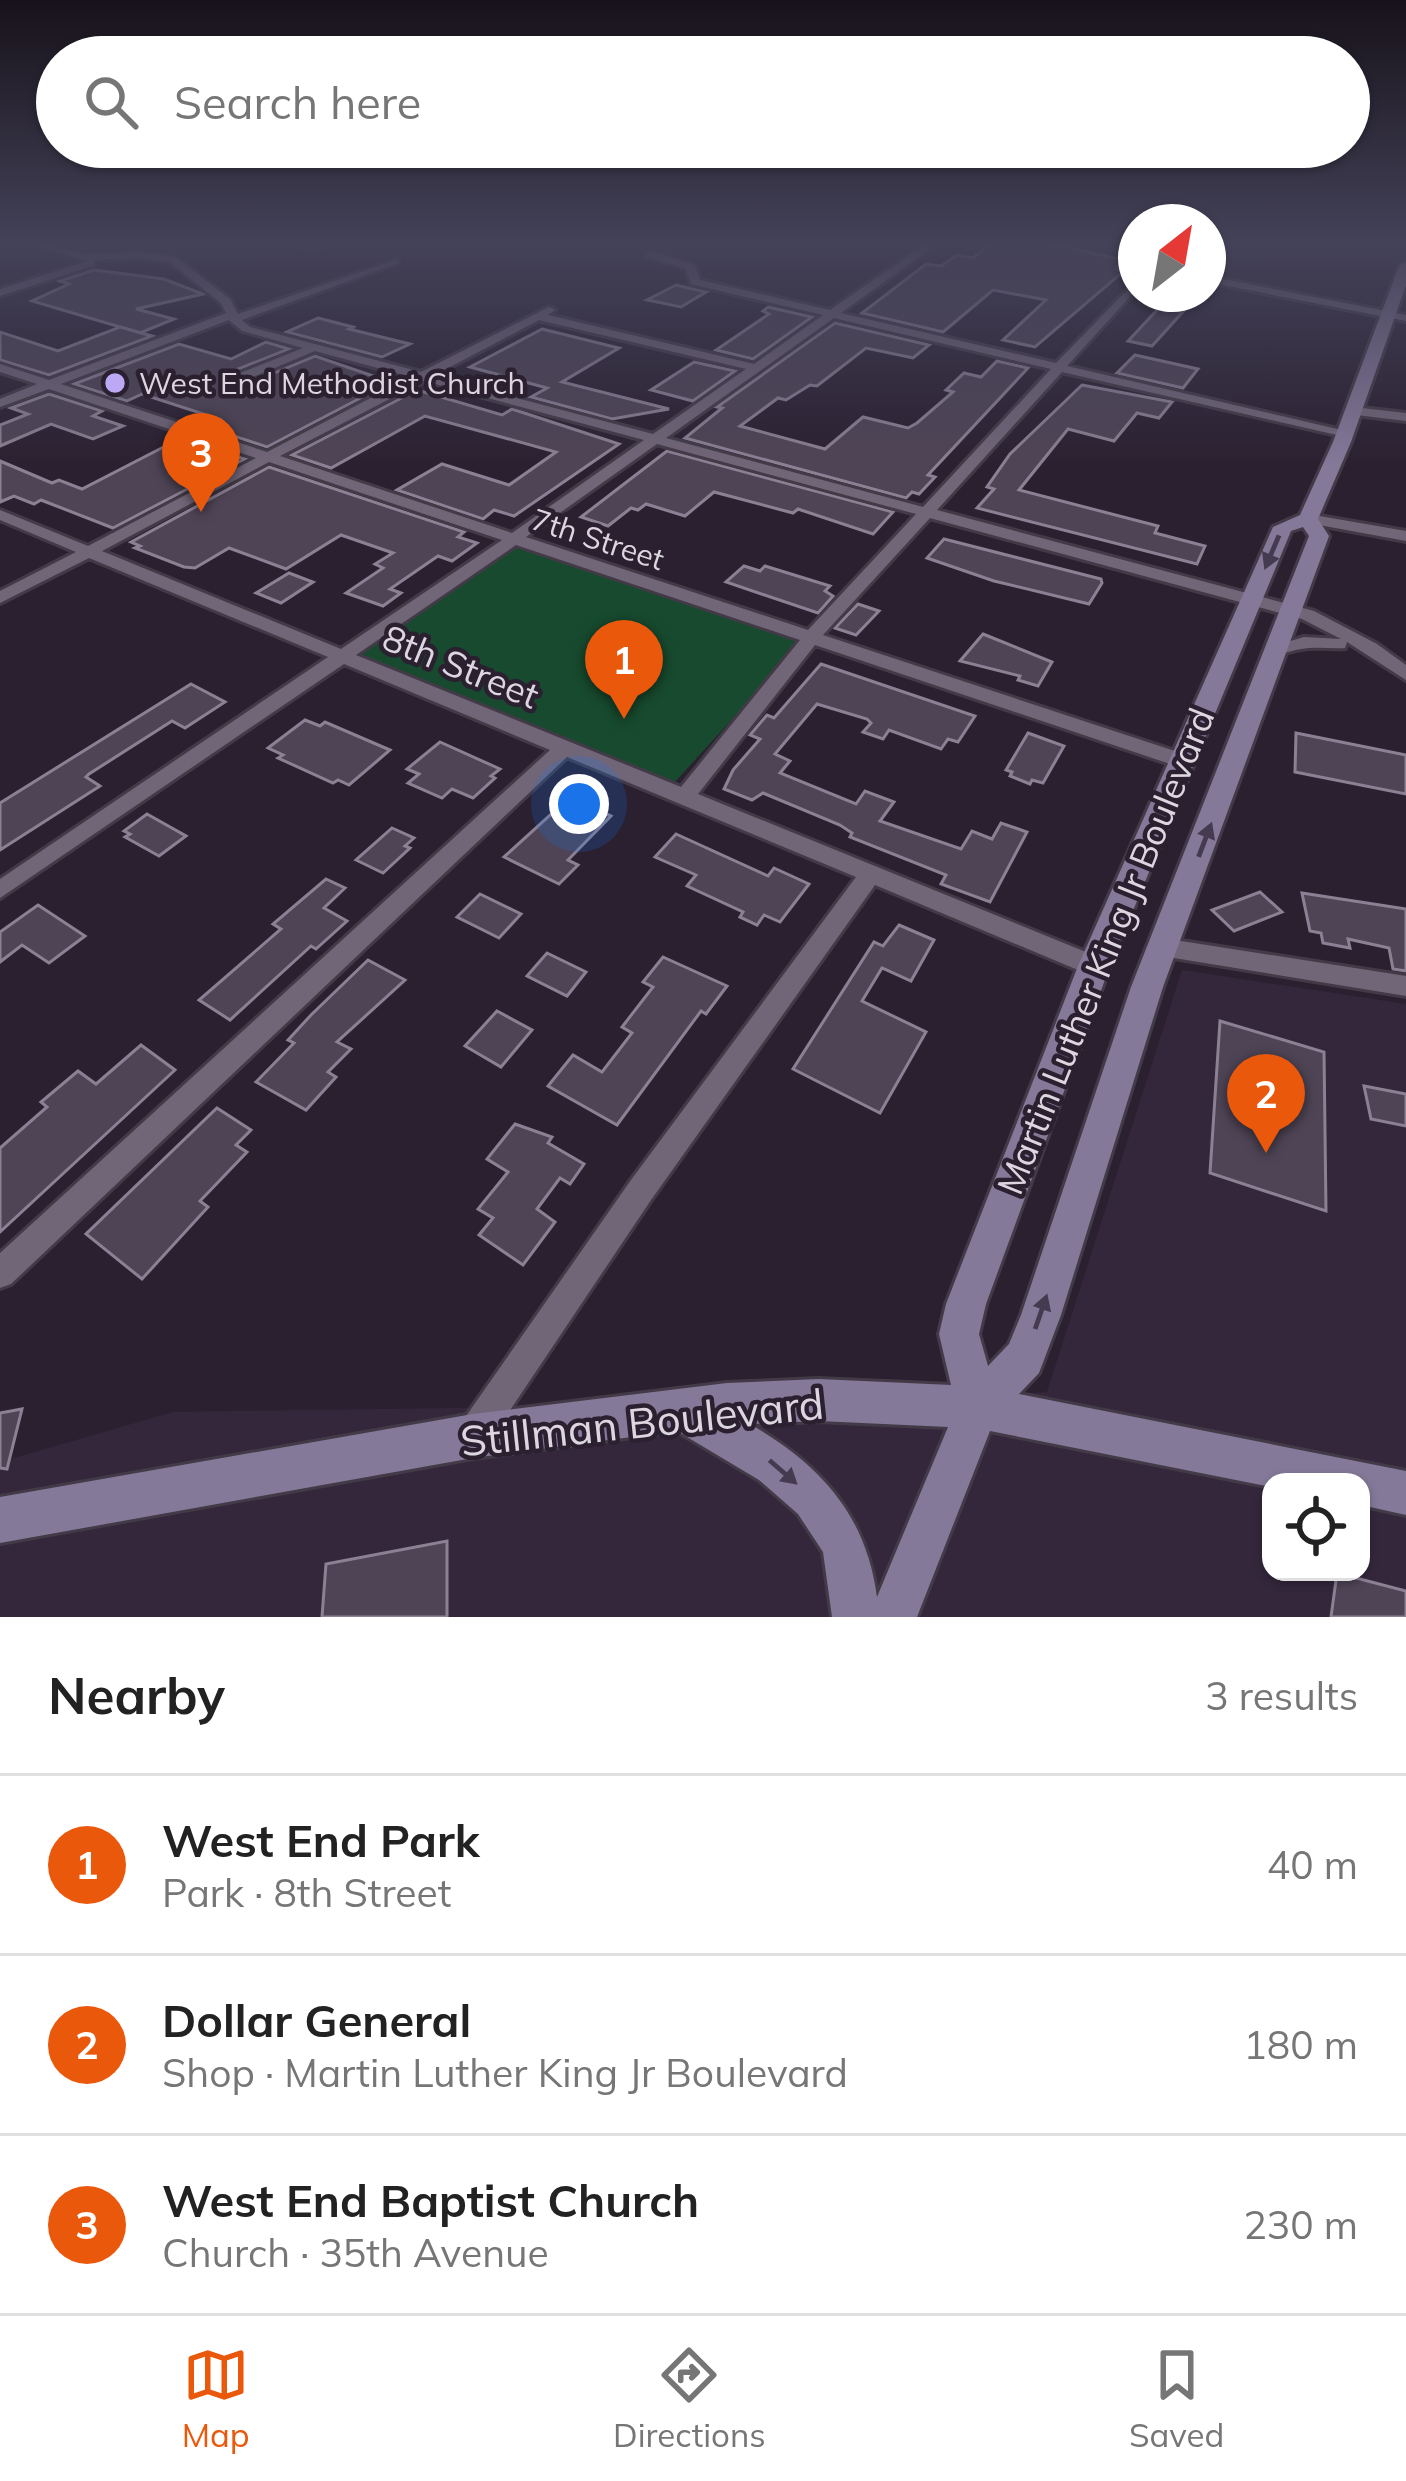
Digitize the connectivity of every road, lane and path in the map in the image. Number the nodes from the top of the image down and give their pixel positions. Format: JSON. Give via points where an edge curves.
{"nodes":[{"id":1,"x":537,"y":316,"type":"edge"},
{"id":2,"x":556,"y":316,"type":"edge"},
{"id":3,"x":828,"y":316,"type":"edge"},
{"id":4,"x":842,"y":316,"type":"edge"},
{"id":5,"x":1106,"y":316,"type":"edge"},
{"id":6,"x":1385,"y":316,"type":"edge"},
{"id":7,"x":234,"y":317,"type":"joint"},
{"id":8,"x":313,"y":348,"type":"junction"},
{"id":9,"x":1061,"y":366,"type":"junction"},
{"id":10,"x":0,"y":368,"type":"edge"},
{"id":11,"x":756,"y":368,"type":"junction"},
{"id":12,"x":239,"y":377,"type":"dead end"},
{"id":13,"x":425,"y":378,"type":"junction"},
{"id":14,"x":48,"y":385,"type":"junction"},
{"id":15,"x":0,"y":403,"type":"edge"},
{"id":16,"x":1353,"y":411,"type":"junction"},
{"id":17,"x":1406,"y":417,"type":"edge"},
{"id":18,"x":1345,"y":435,"type":"junction"},
{"id":19,"x":652,"y":441,"type":"junction"},
{"id":20,"x":271,"y":458,"type":"junction"},
{"id":21,"x":0,"y":515,"type":"edge"},
{"id":22,"x":922,"y":515,"type":"junction"},
{"id":23,"x":1309,"y":519,"type":"junction"},
{"id":24,"x":1406,"y":536,"type":"edge"},
{"id":25,"x":512,"y":540,"type":"junction"},
{"id":26,"x":87,"y":551,"type":"junction"},
{"id":27,"x":0,"y":598,"type":"edge"},
{"id":28,"x":1249,"y":601,"type":"junction"},
{"id":29,"x":1290,"y":613,"type":"junction"},
{"id":30,"x":812,"y":637,"type":"junction"},
{"id":31,"x":1339,"y":644,"type":"junction"},
{"id":32,"x":1276,"y":651,"type":"junction"},
{"id":33,"x":343,"y":656,"type":"junction"},
{"id":34,"x":1406,"y":674,"type":"edge"},
{"id":35,"x":1406,"y":689,"type":"edge"},
{"id":36,"x":564,"y":748,"type":"junction"},
{"id":37,"x":1180,"y":760,"type":"junction"},
{"id":38,"x":684,"y":796,"type":"junction"},
{"id":39,"x":871,"y":874,"type":"junction"},
{"id":40,"x":0,"y":890,"type":"edge"},
{"id":41,"x":1162,"y":947,"type":"junction"},
{"id":42,"x":1094,"y":966,"type":"junction"},
{"id":43,"x":1406,"y":986,"type":"edge"},
{"id":44,"x":0,"y":1273,"type":"edge"},
{"id":45,"x":978,"y":1407,"type":"junction"},
{"id":46,"x":684,"y":1412,"type":"junction"},
{"id":47,"x":473,"y":1436,"type":"junction"},
{"id":48,"x":1309,"y":1473,"type":"edge"},
{"id":49,"x":1370,"y":1485,"type":"edge"},
{"id":50,"x":1406,"y":1493,"type":"edge"},
{"id":51,"x":0,"y":1520,"type":"edge"},
{"id":52,"x":856,"y":1617,"type":"edge"},
{"id":53,"x":892,"y":1617,"type":"edge"}],
"edges":[{"from":1,"to":13,"type":"street"},
{"from":2,"to":11,"type":"street"},
{"from":3,"to":11,"type":"street"},
{"from":4,"to":9,"type":"street"},
{"from":5,"to":9,"type":"street"},
{"from":6,"to":16,"type":"main road","name":"Martin Luther King Jr Boulevard"},
{"from":7,"to":8,"type":"street","via":[[246,329]]},
{"from":7,"to":14,"type":"street"},
{"from":8,"to":12,"type":"street"},
{"from":8,"to":13,"type":"street"},
{"from":9,"to":18,"type":"street"},
{"from":9,"to":22,"type":"street"},
{"from":10,"to":14,"type":"street","name":"7th Street"},
{"from":11,"to":19,"type":"street"},
{"from":13,"to":19,"type":"street"},
{"from":13,"to":20,"type":"street"},
{"from":14,"to":15,"type":"street"},
{"from":14,"to":20,"type":"street","name":"7th Street"},
{"from":16,"to":17,"type":"street"},
{"from":16,"to":18,"type":"main road","name":"Martin Luther King Jr Boulevard"},
{"from":18,"to":23,"type":"main road","name":"Martin Luther King Jr Boulevard"},
{"from":19,"to":22,"type":"street"},
{"from":19,"to":25,"type":"street"},
{"from":20,"to":25,"type":"street","name":"7th Street"},
{"from":20,"to":26,"type":"street"},
{"from":21,"to":26,"type":"street","name":"8th Street"},
{"from":22,"to":28,"type":"street"},
{"from":22,"to":30,"type":"street"},
{"from":23,"to":24,"type":"street"},
{"from":23,"to":28,"type":"main road","name":"Martin Luther King Jr Boulevard","one_way":true,"via":[[1283,527]]},
{"from":23,"to":29,"type":"main road","name":"Martin Luther King Jr Boulevard","via":[[1319,536]]},
{"from":25,"to":30,"type":"street","name":"7th Street"},
{"from":25,"to":33,"type":"street"},
{"from":26,"to":27,"type":"street"},
{"from":26,"to":33,"type":"street","name":"8th Street"},
{"from":28,"to":29,"type":"street"},
{"from":28,"to":37,"type":"main road","name":"Martin Luther King Jr Boulevard"},
{"from":29,"to":31,"type":"street"},
{"from":29,"to":32,"type":"main road","name":"Martin Luther King Jr Boulevard"},
{"from":29,"to":34,"type":"street","via":[[1349,636]]},
{"from":30,"to":37,"type":"street","name":"7th Street"},
{"from":30,"to":38,"type":"street"},
{"from":31,"to":32,"type":"street"},
{"from":31,"to":35,"type":"street"},
{"from":41,"to":32,"type":"main road","name":"Martin Luther King Jr Boulevard","one_way":true},
{"from":33,"to":36,"type":"street","name":"8th Street"},
{"from":33,"to":40,"type":"street"},
{"from":36,"to":38,"type":"street","name":"8th Street"},
{"from":36,"to":44,"type":"street"},
{"from":37,"to":42,"type":"main road","name":"Martin Luther King Jr Boulevard"},
{"from":38,"to":39,"type":"street","name":"8th Street"},
{"from":39,"to":42,"type":"street","name":"8th Street"},
{"from":39,"to":47,"type":"street"},
{"from":41,"to":43,"type":"street"},
{"from":45,"to":41,"type":"main road","name":"Martin Luther King Jr Boulevard","one_way":true,"via":[[1024,1358]]},
{"from":42,"to":45,"type":"main road","name":"Martin Luther King Jr Boulevard","via":[[966,1304],[959,1334]]},
{"from":45,"to":46,"type":"main road","name":"Stillman Boulevard","via":[[818,1400]]},
{"from":45,"to":48,"type":"main road","name":"Stillman Boulevard"},
{"from":45,"to":53,"type":"main road","name":"Martin Luther King Jr Boulevard"},
{"from":46,"to":47,"type":"main road","name":"Stillman Boulevard"},
{"from":46,"to":52,"type":"main road","one_way":true,"via":[[760,1453],[807,1492],[842,1543]]},
{"from":47,"to":51,"type":"main road","name":"Stillman Boulevard"},
{"from":49,"to":50,"type":"main road","name":"Stillman Boulevard"}]}
